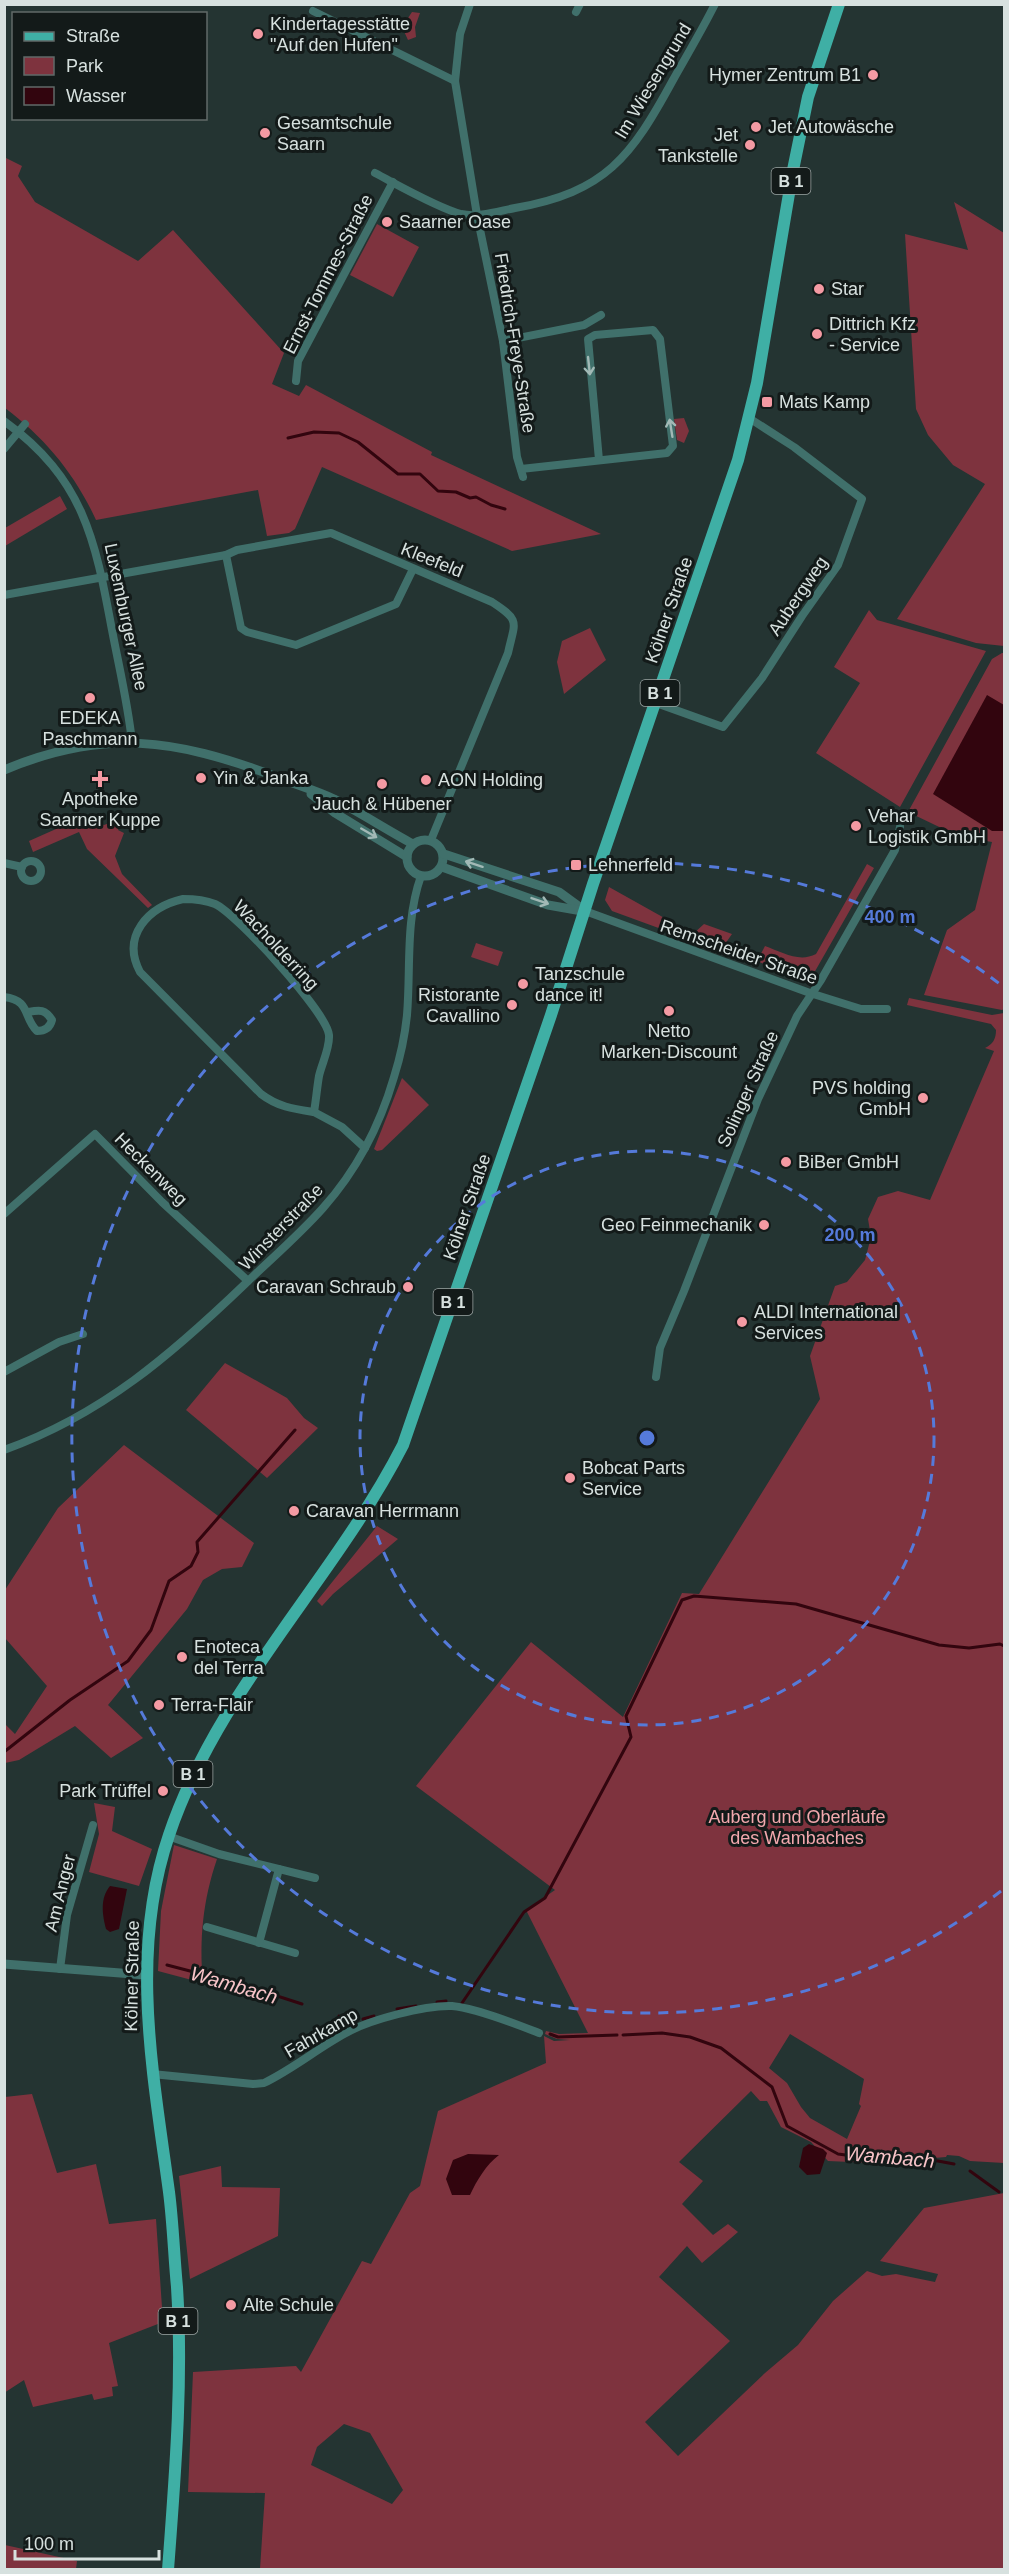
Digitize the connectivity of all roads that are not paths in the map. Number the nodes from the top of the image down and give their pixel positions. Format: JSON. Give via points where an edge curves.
{"nodes":[{"id":1,"x":470,"y":4,"type":"edge"},
{"id":2,"x":715,"y":4,"type":"edge"},
{"id":3,"x":839,"y":4,"type":"edge"},
{"id":4,"x":313,"y":11,"type":"dead end"},
{"id":5,"x":455,"y":81,"type":"junction"},
{"id":6,"x":375,"y":173,"type":"dead end"},
{"id":7,"x":393,"y":182,"type":"junction"},
{"id":8,"x":477,"y":215,"type":"junction"},
{"id":9,"x":601,"y":315,"type":"dead end"},
{"id":10,"x":503,"y":341,"type":"junction"},
{"id":11,"x":296,"y":381,"type":"dead end"},
{"id":12,"x":749,"y":418,"type":"junction"},
{"id":13,"x":4,"y":422,"type":"edge"},
{"id":14,"x":25,"y":424,"type":"dead end"},
{"id":15,"x":18,"y":431,"type":"junction"},
{"id":16,"x":4,"y":449,"type":"edge"},
{"id":17,"x":599,"y":460,"type":"junction"},
{"id":18,"x":226,"y":555,"type":"junction"},
{"id":19,"x":413,"y":569,"type":"junction"},
{"id":20,"x":103,"y":578,"type":"junction"},
{"id":21,"x":4,"y":595,"type":"edge"},
{"id":22,"x":656,"y":703,"type":"junction"},
{"id":23,"x":132,"y":742,"type":"junction"},
{"id":24,"x":4,"y":770,"type":"edge"},
{"id":25,"x":303,"y":788,"type":"junction"},
{"id":26,"x":900,"y":827,"type":"dead end"},
{"id":27,"x":431,"y":840,"type":"junction"},
{"id":28,"x":414,"y":844,"type":"junction"},
{"id":29,"x":444,"y":854,"type":"junction"},
{"id":30,"x":407,"y":857,"type":"junction"},
{"id":31,"x":4,"y":863,"type":"edge"},
{"id":32,"x":21,"y":867,"type":"dead end"},
{"id":33,"x":442,"y":867,"type":"junction"},
{"id":34,"x":421,"y":876,"type":"junction"},
{"id":35,"x":585,"y":911,"type":"junction"},
{"id":36,"x":810,"y":993,"type":"junction"},
{"id":37,"x":4,"y":996,"type":"edge"},
{"id":38,"x":887,"y":1009,"type":"dead end"},
{"id":39,"x":28,"y":1012,"type":"dead end"},
{"id":40,"x":314,"y":1112,"type":"junction"},
{"id":41,"x":365,"y":1148,"type":"junction"},
{"id":42,"x":4,"y":1214,"type":"edge"},
{"id":43,"x":248,"y":1281,"type":"junction"},
{"id":44,"x":83,"y":1334,"type":"dead end"},
{"id":45,"x":4,"y":1372,"type":"edge"},
{"id":46,"x":656,"y":1377,"type":"dead end"},
{"id":47,"x":4,"y":1449,"type":"edge"},
{"id":48,"x":93,"y":1825,"type":"dead end"},
{"id":49,"x":168,"y":1836,"type":"junction"},
{"id":50,"x":279,"y":1869,"type":"junction"},
{"id":51,"x":315,"y":1878,"type":"dead end"},
{"id":52,"x":207,"y":1926,"type":"dead end"},
{"id":53,"x":259,"y":1943,"type":"junction"},
{"id":54,"x":295,"y":1953,"type":"dead end"},
{"id":55,"x":4,"y":1964,"type":"edge"},
{"id":56,"x":60,"y":1969,"type":"junction"},
{"id":57,"x":146,"y":1975,"type":"junction"},
{"id":58,"x":539,"y":2033,"type":"dead end"},
{"id":59,"x":152,"y":2074,"type":"junction"},
{"id":60,"x":168,"y":2570,"type":"edge"}],
"edges":[{"from":1,"to":5,"type":"street","name":"Friedrich-Freye-Straße","via":[[459,33]]},
{"from":2,"to":8,"type":"street","name":"Im Wiesengrund","via":[[645,130],[605,175],[562,198]]},
{"from":3,"to":12,"type":"main road","name":"Kölner Straße","number":"B 1","via":[[808,97]]},
{"from":4,"to":5,"type":"street"},
{"from":5,"to":8,"type":"street","name":"Friedrich-Freye-Straße"},
{"from":6,"to":7,"type":"street"},
{"from":7,"to":8,"type":"street","via":[[454,212]]},
{"from":7,"to":11,"type":"street","name":"Ernst-Tommes-Straße","via":[[298,361]]},
{"from":8,"to":10,"type":"street","name":"Friedrich-Freye-Straße"},
{"from":9,"to":10,"type":"street","via":[[584,326]]},
{"from":10,"to":17,"type":"street","name":"Friedrich-Freye-Straße","via":[[522,473]]},
{"from":12,"to":22,"type":"main road","name":"Kölner Straße","number":"B 1"},
{"from":12,"to":22,"type":"street","name":"Aubergweg","via":[[862,499],[838,565],[762,678],[723,727]]},
{"from":13,"to":15,"type":"street","name":"Luxemburger Allee"},
{"from":14,"to":15,"type":"street"},
{"from":15,"to":16,"type":"street"},
{"from":15,"to":20,"type":"street","name":"Luxemburger Allee","via":[[42,452],[75,497]]},
{"from":17,"to":17,"type":"street","one_way":true,"via":[[667,453],[673,446],[660,339],[653,330],[595,335],[588,339]]},
{"from":18,"to":19,"type":"street","name":"Kleefeld","via":[[328,533]]},
{"from":18,"to":19,"type":"street","via":[[241,628],[292,645],[396,604]]},
{"from":18,"to":20,"type":"street","name":"Kleefeld"},
{"from":19,"to":27,"type":"street","name":"Kleefeld","via":[[492,602],[512,615],[514,621],[502,673],[490,693]]},
{"from":20,"to":21,"type":"street","name":"Kleefeld"},
{"from":20,"to":23,"type":"street","name":"Luxemburger Allee"},
{"from":22,"to":35,"type":"main road","name":"Kölner Straße","number":"B 1"},
{"from":23,"to":24,"type":"street","via":[[60,751]]},
{"from":23,"to":25,"type":"street","via":[[210,753]]},
{"from":25,"to":28,"type":"street","via":[[332,799]]},
{"from":25,"to":30,"type":"street","one_way":true,"via":[[335,813]]},
{"from":26,"to":36,"type":"street","name":"Solinger Straße","via":[[895,850]]},
{"from":27,"to":28,"type":"street"},
{"from":27,"to":29,"type":"street"},
{"from":28,"to":30,"type":"street"},
{"from":29,"to":33,"type":"street"},
{"from":35,"to":29,"type":"street","one_way":true,"via":[[559,892]]},
{"from":30,"to":34,"type":"street","via":[[411,869]]},
{"from":31,"to":32,"type":"street"},
{"from":33,"to":34,"type":"street","via":[[434,875]]},
{"from":33,"to":35,"type":"street","one_way":true,"via":[[554,906]]},
{"from":34,"to":41,"type":"street","name":"Winsterstraße","via":[[410,925],[406,1019],[394,1076]]},
{"from":35,"to":36,"type":"street","name":"Remscheider Straße"},
{"from":35,"to":49,"type":"main road","name":"Kölner Straße","number":"B 1","via":[[403,1445],[369,1508],[222,1720],[196,1767]]},
{"from":36,"to":38,"type":"street","name":"Remscheider Straße","via":[[861,1009]]},
{"from":36,"to":46,"type":"street","name":"Solinger Straße","via":[[743,1134],[660,1348]]},
{"from":37,"to":39,"type":"street","via":[[17,1000]]},
{"from":40,"to":40,"type":"street","name":"Wacholderring","via":[[329,1041],[322,1017],[282,968],[216,904],[183,899],[168,902],[155,911],[134,938],[132,951],[140,972],[261,1094],[288,1109]]},
{"from":40,"to":41,"type":"street","name":"Wacholderring","via":[[342,1127]]},
{"from":41,"to":43,"type":"street","name":"Winsterstraße","via":[[324,1208]]},
{"from":42,"to":43,"type":"street","name":"Heckenweg","via":[[95,1134]]},
{"from":43,"to":47,"type":"street","name":"Winsterstraße","via":[[175,1350],[121,1391],[53,1430]]},
{"from":44,"to":45,"type":"street","via":[[59,1342]]},
{"from":48,"to":56,"type":"street","name":"Am Anger","via":[[67,1914]]},
{"from":49,"to":50,"type":"street"},
{"from":49,"to":57,"type":"main road","name":"Kölner Straße","number":"B 1","via":[[151,1908]]},
{"from":50,"to":51,"type":"street"},
{"from":50,"to":53,"type":"street"},
{"from":52,"to":53,"type":"street"},
{"from":53,"to":54,"type":"street"},
{"from":55,"to":56,"type":"street"},
{"from":56,"to":57,"type":"street"},
{"from":57,"to":59,"type":"main road","name":"Kölner Straße","number":"B 1"},
{"from":58,"to":59,"type":"street","name":"Fahrkamp","via":[[448,2007],[364,2024],[264,2083]]},
{"from":59,"to":60,"type":"main road","name":"Kölner Straße","number":"B 1","via":[[170,2197],[179,2338],[178,2428]]}]}
